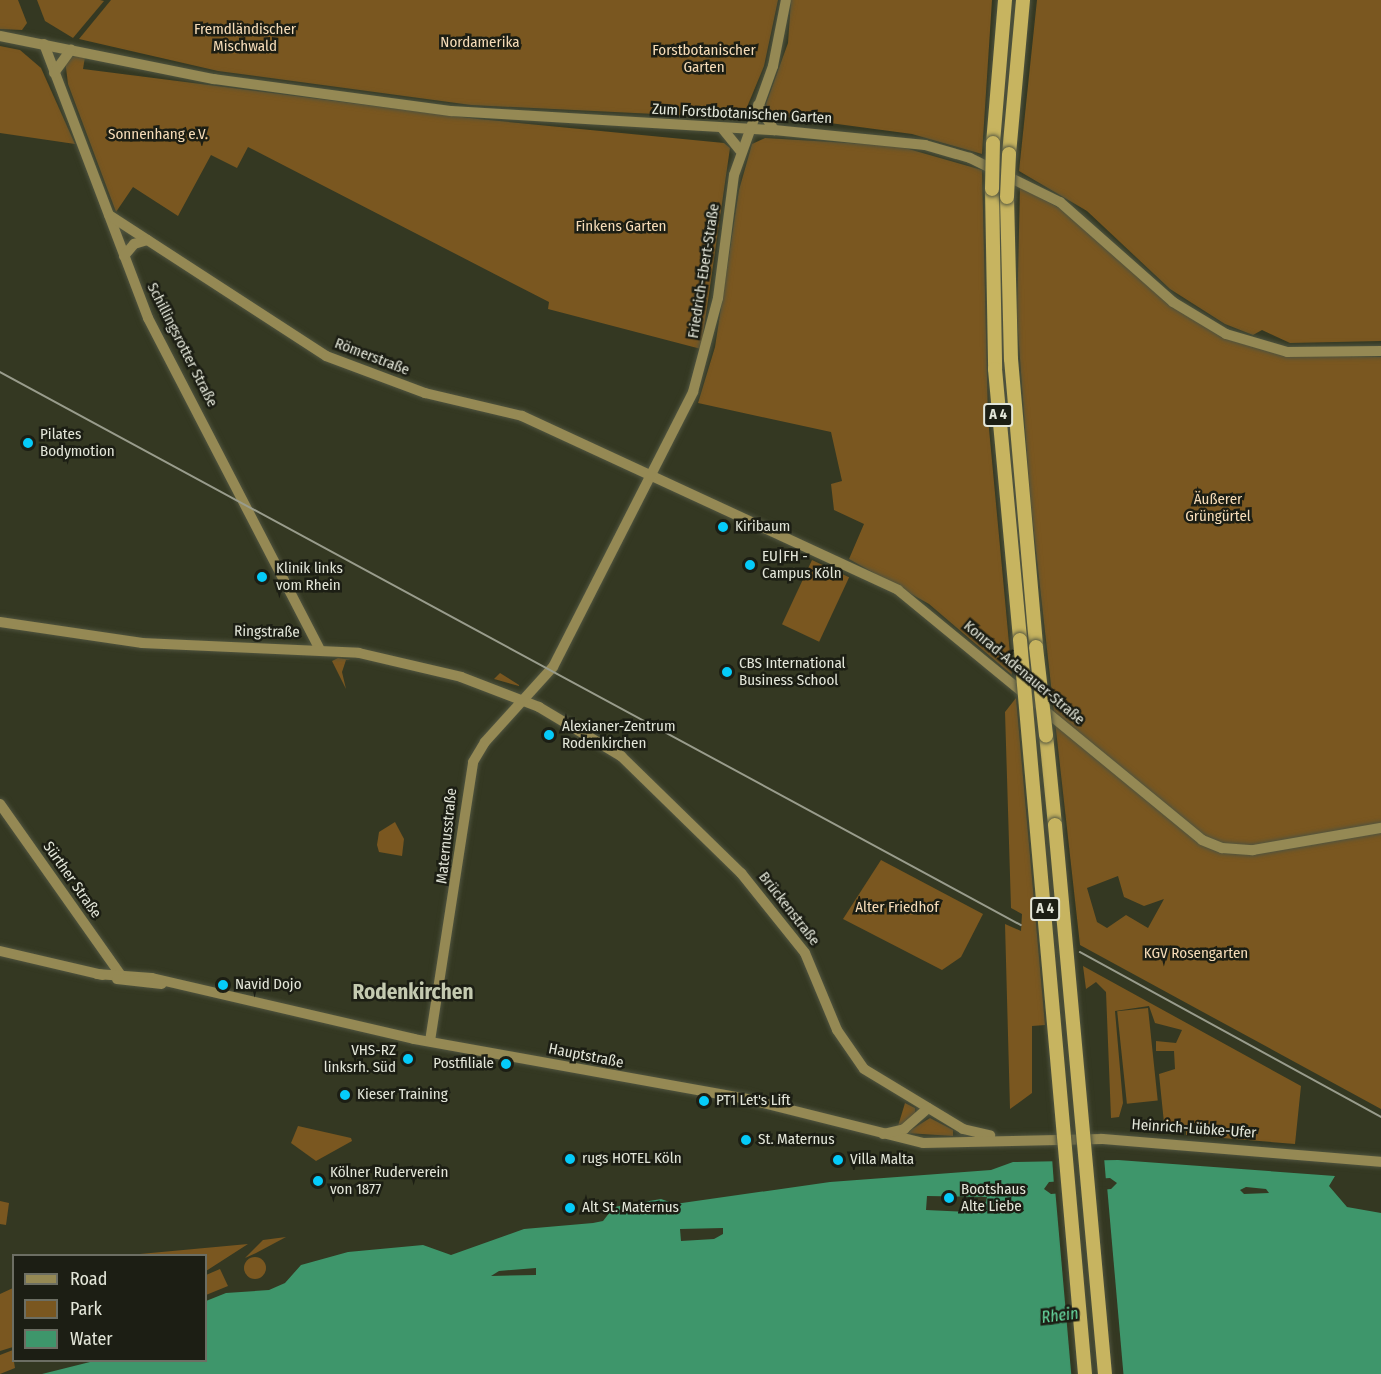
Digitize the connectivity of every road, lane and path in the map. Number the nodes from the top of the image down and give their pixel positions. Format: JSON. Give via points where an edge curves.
{"nodes":[{"id":1,"x":786,"y":0,"type":"edge"},
{"id":2,"x":1005,"y":0,"type":"edge"},
{"id":3,"x":1023,"y":0,"type":"edge"},
{"id":4,"x":0,"y":36,"type":"edge"},
{"id":5,"x":44,"y":44,"type":"junction"},
{"id":6,"x":71,"y":50,"type":"junction"},
{"id":7,"x":54,"y":73,"type":"junction"},
{"id":8,"x":758,"y":105,"type":"junction"},
{"id":9,"x":722,"y":128,"type":"junction"},
{"id":10,"x":748,"y":129,"type":"junction"},
{"id":11,"x":774,"y":130,"type":"junction"},
{"id":12,"x":740,"y":150,"type":"junction"},
{"id":13,"x":109,"y":215,"type":"junction"},
{"id":14,"x":147,"y":240,"type":"junction"},
{"id":15,"x":124,"y":256,"type":"junction"},
{"id":16,"x":1381,"y":351,"type":"edge"},
{"id":17,"x":647,"y":477,"type":"junction"},
{"id":18,"x":0,"y":621,"type":"edge"},
{"id":19,"x":319,"y":648,"type":"junction"},
{"id":20,"x":555,"y":663,"type":"joint"},
{"id":21,"x":527,"y":701,"type":"junction"},
{"id":22,"x":0,"y":804,"type":"edge"},
{"id":23,"x":1381,"y":828,"type":"edge"},
{"id":24,"x":0,"y":951,"type":"edge"},
{"id":25,"x":111,"y":960,"type":"junction"},
{"id":26,"x":97,"y":974,"type":"junction"},
{"id":27,"x":137,"y":976,"type":"junction"},
{"id":28,"x":123,"y":978,"type":"junction"},
{"id":29,"x":162,"y":984,"type":"junction"},
{"id":30,"x":430,"y":1041,"type":"junction"},
{"id":31,"x":928,"y":1108,"type":"junction"},
{"id":32,"x":880,"y":1134,"type":"junction"},
{"id":33,"x":1005,"y":1137,"type":"junction"},
{"id":34,"x":1381,"y":1162,"type":"edge"},
{"id":35,"x":1085,"y":1374,"type":"edge"},
{"id":36,"x":1106,"y":1374,"type":"edge"}],
"edges":[{"from":1,"to":8,"type":"street","name":"Friedrich-Ebert-Straße","via":[[778,48]]},
{"from":2,"to":35,"type":"highway","number":"A 4","bridge":true,"via":[[993,143],[995,369]]},
{"from":3,"to":36,"type":"highway","number":"A 4","bridge":true,"via":[[1007,197],[1011,359]]},
{"from":4,"to":5,"type":"street","name":"Zum Forstbotanischen Garten"},
{"from":5,"to":6,"type":"street","name":"Zum Forstbotanischen Garten"},
{"from":5,"to":7,"type":"street","name":"Schillingsrotter Straße"},
{"from":6,"to":7,"type":"street"},
{"from":6,"to":9,"type":"street","name":"Zum Forstbotanischen Garten","via":[[214,79],[451,111]]},
{"from":7,"to":13,"type":"street","name":"Schillingsrotter Straße"},
{"from":8,"to":10,"type":"street","name":"Friedrich-Ebert-Straße"},
{"from":8,"to":11,"type":"street"},
{"from":9,"to":10,"type":"street","name":"Zum Forstbotanischen Garten"},
{"from":9,"to":12,"type":"street"},
{"from":10,"to":11,"type":"street","name":"Zum Forstbotanischen Garten"},
{"from":10,"to":12,"type":"street","name":"Friedrich-Ebert-Straße"},
{"from":11,"to":16,"type":"street","name":"Zum Forstbotanischen Garten","via":[[898,140],[970,158],[1069,208],[1173,302],[1226,334],[1287,352]]},
{"from":12,"to":17,"type":"street","name":"Friedrich-Ebert-Straße","via":[[706,356],[693,392]]},
{"from":13,"to":14,"type":"street","name":"Römerstraße"},
{"from":13,"to":15,"type":"street","name":"Schillingsrotter Straße"},
{"from":14,"to":15,"type":"street","via":[[134,243]]},
{"from":14,"to":17,"type":"street","name":"Römerstraße","via":[[326,356],[425,393],[508,410]]},
{"from":15,"to":19,"type":"street","name":"Schillingsrotter Straße","via":[[148,318]]},
{"from":17,"to":20,"type":"street","name":"Friedrich-Ebert-Straße"},
{"from":17,"to":23,"type":"street","name":"Konrad-Adenauer-Straße","via":[[908,596],[1202,840],[1244,851]]},
{"from":18,"to":19,"type":"street","name":"Ringstraße","via":[[142,643]]},
{"from":19,"to":21,"type":"street","name":"Ringstraße","via":[[422,666]]},
{"from":20,"to":21,"type":"street","name":"Maternusstraße"},
{"from":21,"to":30,"type":"street","name":"Maternusstraße","via":[[483,744],[470,774]]},
{"from":21,"to":31,"type":"street","name":"Brückenstraße","via":[[607,745],[712,841],[805,953],[853,1057],[878,1080]]},
{"from":22,"to":25,"type":"street","name":"Sürther Straße"},
{"from":24,"to":26,"type":"street"},
{"from":25,"to":26,"type":"street"},
{"from":25,"to":27,"type":"street","name":"Hauptstraße"},
{"from":25,"to":28,"type":"street","name":"Sürther Straße"},
{"from":26,"to":28,"type":"street"},
{"from":27,"to":28,"type":"street","name":"Hauptstraße"},
{"from":27,"to":29,"type":"street","name":"Hauptstraße"},
{"from":28,"to":29,"type":"street","name":"Hauptstraße"},
{"from":29,"to":30,"type":"street","name":"Hauptstraße"},
{"from":30,"to":32,"type":"street","name":"Hauptstraße","via":[[747,1099]]},
{"from":31,"to":32,"type":"street","via":[[904,1129]]},
{"from":31,"to":33,"type":"street","name":"Brückenstraße","via":[[963,1129]]},
{"from":32,"to":33,"type":"street","name":"Hauptstraße","via":[[923,1143]]},
{"from":33,"to":34,"type":"street","name":"Heinrich-Lübke-Ufer","via":[[1243,1146]]}]}
